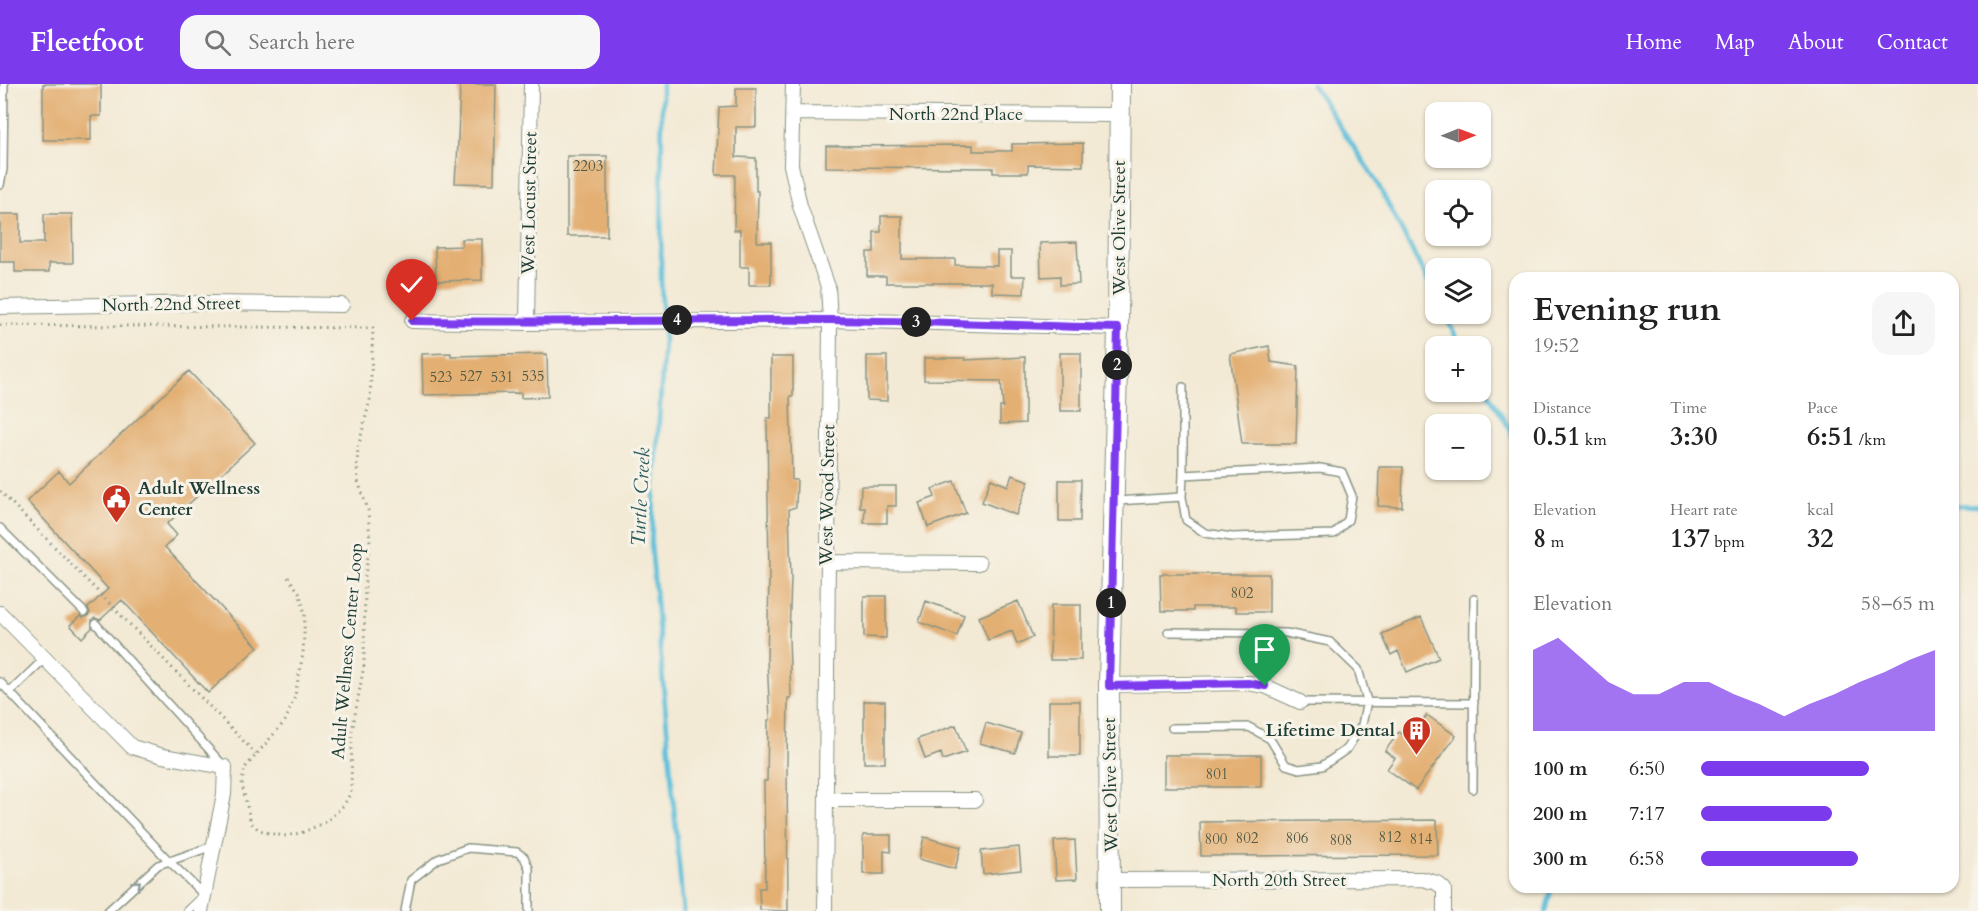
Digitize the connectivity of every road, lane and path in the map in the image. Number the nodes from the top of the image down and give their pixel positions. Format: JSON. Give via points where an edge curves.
{"nodes":[{"id":1,"x":4,"y":84,"type":"edge"},
{"id":2,"x":531,"y":84,"type":"edge"},
{"id":3,"x":793,"y":84,"type":"edge"},
{"id":4,"x":1120,"y":84,"type":"edge"},
{"id":5,"x":792,"y":113,"type":"junction"},
{"id":6,"x":1120,"y":115,"type":"junction"},
{"id":7,"x":0,"y":184,"type":"edge"},
{"id":8,"x":342,"y":305,"type":"dead end"},
{"id":9,"x":0,"y":307,"type":"edge"},
{"id":10,"x":830,"y":320,"type":"junction"},
{"id":11,"x":412,"y":321,"type":"dead end"},
{"id":12,"x":527,"y":323,"type":"junction"},
{"id":13,"x":0,"y":325,"type":"edge"},
{"id":14,"x":1118,"y":328,"type":"junction"},
{"id":15,"x":1183,"y":387,"type":"dead end"},
{"id":16,"x":1183,"y":475,"type":"junction"},
{"id":17,"x":0,"y":491,"type":"edge"},
{"id":18,"x":1182,"y":497,"type":"junction"},
{"id":19,"x":1114,"y":501,"type":"junction"},
{"id":20,"x":0,"y":528,"type":"edge"},
{"id":21,"x":826,"y":562,"type":"junction"},
{"id":22,"x":979,"y":563,"type":"dead end"},
{"id":23,"x":287,"y":576,"type":"dead end"},
{"id":24,"x":1474,"y":599,"type":"dead end"},
{"id":25,"x":84,"y":612,"type":"dead end"},
{"id":26,"x":0,"y":613,"type":"edge"},
{"id":27,"x":96,"y":624,"type":"dead end"},
{"id":28,"x":1168,"y":632,"type":"dead end"},
{"id":29,"x":45,"y":658,"type":"junction"},
{"id":30,"x":0,"y":682,"type":"edge"},
{"id":31,"x":1109,"y":686,"type":"junction"},
{"id":32,"x":10,"y":692,"type":"junction"},
{"id":33,"x":1367,"y":701,"type":"junction"},
{"id":34,"x":1300,"y":702,"type":"joint"},
{"id":35,"x":1474,"y":703,"type":"junction"},
{"id":36,"x":1172,"y":728,"type":"dead end"},
{"id":37,"x":256,"y":754,"type":"junction"},
{"id":38,"x":225,"y":767,"type":"junction"},
{"id":39,"x":1473,"y":789,"type":"dead end"},
{"id":40,"x":826,"y":800,"type":"junction"},
{"id":41,"x":975,"y":800,"type":"dead end"},
{"id":42,"x":213,"y":846,"type":"junction"},
{"id":43,"x":169,"y":861,"type":"junction"},
{"id":44,"x":1111,"y":880,"type":"junction"},
{"id":45,"x":204,"y":895,"type":"junction"},
{"id":46,"x":108,"y":911,"type":"edge"},
{"id":47,"x":188,"y":911,"type":"edge"},
{"id":48,"x":201,"y":911,"type":"edge"},
{"id":49,"x":405,"y":911,"type":"edge"},
{"id":50,"x":529,"y":911,"type":"edge"},
{"id":51,"x":825,"y":911,"type":"edge"},
{"id":52,"x":1110,"y":911,"type":"edge"},
{"id":53,"x":1444,"y":911,"type":"edge"}],
"edges":[{"from":1,"to":7,"type":"lane"},
{"from":2,"to":12,"type":"street","name":"West Locust Street"},
{"from":3,"to":5,"type":"street","name":"West Wood Street"},
{"from":4,"to":6,"type":"main road","name":"West Olive Street"},
{"from":5,"to":6,"type":"street","name":"North 22nd Place"},
{"from":5,"to":10,"type":"street","name":"West Wood Street","via":[[791,165],[828,287]]},
{"from":6,"to":14,"type":"main road","name":"West Olive Street"},
{"from":8,"to":9,"type":"street","name":"North 22nd Street"},
{"from":10,"to":12,"type":"street"},
{"from":10,"to":14,"type":"street"},
{"from":10,"to":21,"type":"street","name":"West Wood Street"},
{"from":11,"to":12,"type":"street"},
{"from":13,"to":37,"type":"path","name":"Adult Wellness Center Loop","via":[[373,328],[370,400],[357,465],[368,510],[370,543],[365,576],[364,665],[352,741],[351,792],[335,815],[316,828],[284,836],[268,833],[251,823],[242,786],[244,769]]},
{"from":14,"to":19,"type":"main road","name":"West Olive Street"},
{"from":15,"to":16,"type":"lane"},
{"from":16,"to":18,"type":"lane"},
{"from":16,"to":18,"type":"lane","via":[[1320,468],[1342,472],[1352,496],[1348,520],[1334,534],[1232,537],[1205,533],[1186,520]]},
{"from":17,"to":37,"type":"path"},
{"from":18,"to":19,"type":"lane"},
{"from":19,"to":31,"type":"main road","name":"West Olive Street"},
{"from":20,"to":25,"type":"lane"},
{"from":21,"to":22,"type":"street"},
{"from":21,"to":40,"type":"street","name":"West Wood Street"},
{"from":23,"to":37,"type":"path","via":[[299,592],[305,614],[303,654],[289,711]]},
{"from":24,"to":35,"type":"lane"},
{"from":26,"to":29,"type":"street"},
{"from":27,"to":38,"type":"lane"},
{"from":28,"to":33,"type":"lane","via":[[1286,633],[1330,642],[1358,669]]},
{"from":29,"to":32,"type":"lane"},
{"from":29,"to":38,"type":"street","via":[[132,747]]},
{"from":30,"to":32,"type":"lane"},
{"from":31,"to":34,"type":"street","via":[[1248,683],[1265,686]]},
{"from":31,"to":44,"type":"main road","name":"West Olive Street"},
{"from":32,"to":43,"type":"lane"},
{"from":33,"to":34,"type":"lane"},
{"from":33,"to":35,"type":"lane"},
{"from":33,"to":36,"type":"lane","via":[[1362,725],[1347,749],[1322,766],[1299,769],[1286,765],[1270,739],[1249,727]]},
{"from":35,"to":39,"type":"lane"},
{"from":38,"to":42,"type":"street","via":[[224,794]]},
{"from":40,"to":41,"type":"street"},
{"from":40,"to":51,"type":"street","name":"West Wood Street"},
{"from":42,"to":43,"type":"lane"},
{"from":42,"to":45,"type":"street"},
{"from":43,"to":45,"type":"lane"},
{"from":46,"to":43,"type":"lane","one_way":true,"via":[[158,865]]},
{"from":44,"to":52,"type":"main road","name":"West Olive Street"},
{"from":44,"to":53,"type":"street","name":"North 20th Street","via":[[1422,879],[1444,889]]},
{"from":45,"to":47,"type":"lane"},
{"from":45,"to":48,"type":"street"},
{"from":49,"to":50,"type":"lane","via":[[411,880],[438,859],[468,848],[517,852],[524,857],[529,868]]}]}
